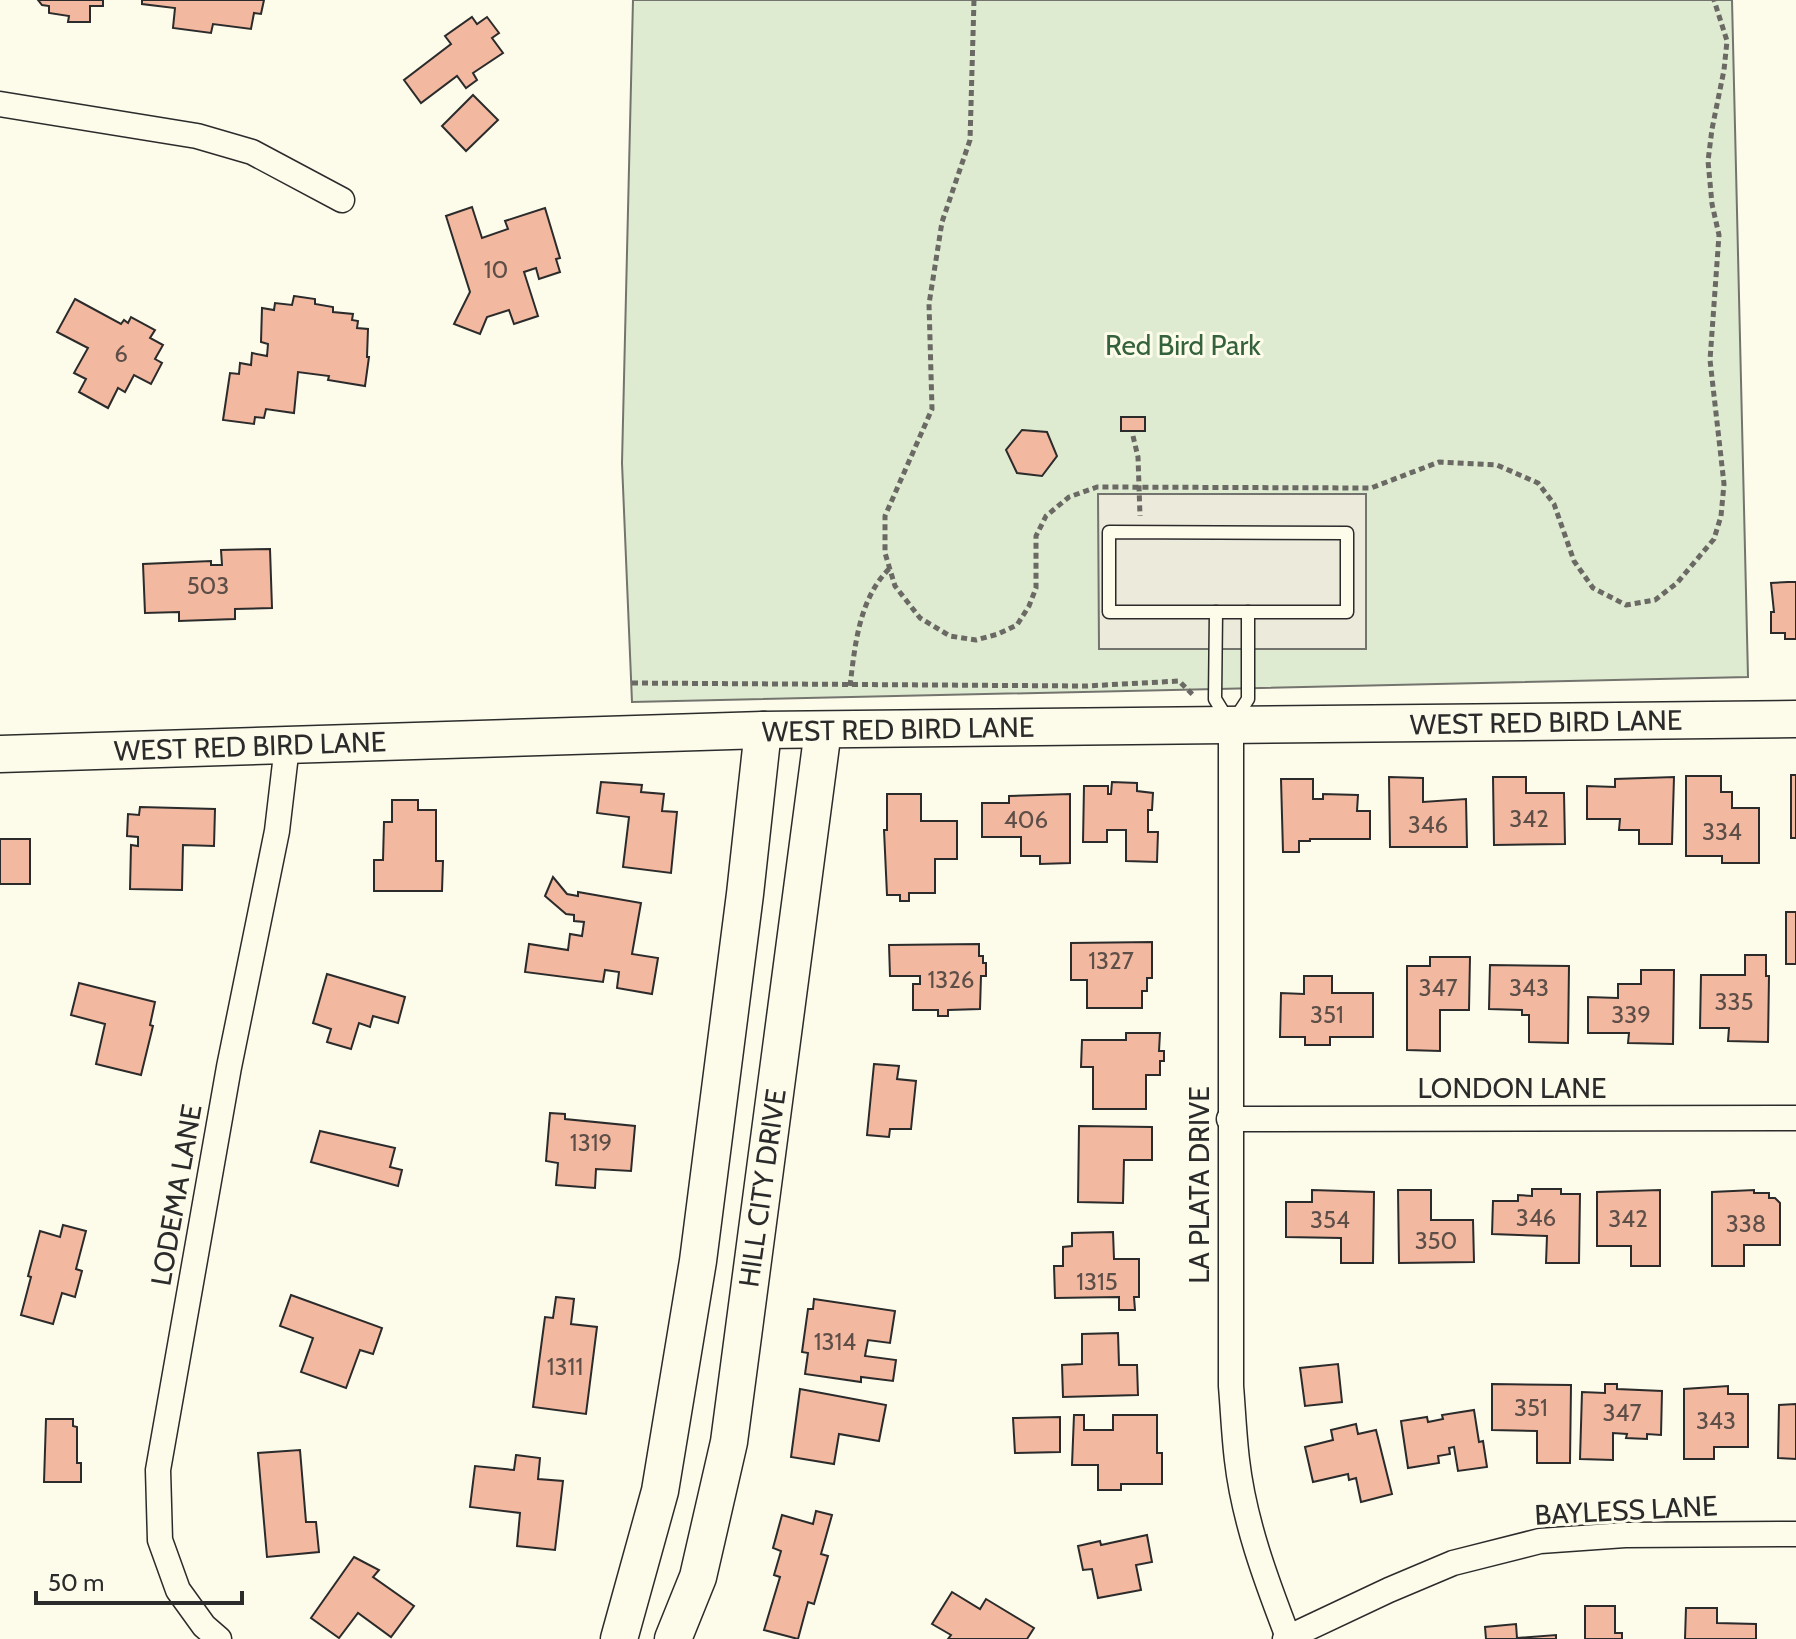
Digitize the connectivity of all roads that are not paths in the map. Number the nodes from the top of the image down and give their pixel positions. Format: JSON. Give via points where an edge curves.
{"nodes":[{"id":1,"x":0,"y":104,"type":"edge"},
{"id":2,"x":342,"y":200,"type":"dead end"},
{"id":3,"x":1216,"y":612,"type":"junction"},
{"id":4,"x":1248,"y":612,"type":"junction"},
{"id":5,"x":1796,"y":719,"type":"edge"},
{"id":6,"x":1231,"y":725,"type":"junction"},
{"id":7,"x":763,"y":730,"type":"junction"},
{"id":8,"x":823,"y":730,"type":"junction"},
{"id":9,"x":287,"y":746,"type":"junction"},
{"id":10,"x":0,"y":754,"type":"edge"},
{"id":11,"x":1796,"y":1118,"type":"edge"},
{"id":12,"x":1229,"y":1119,"type":"junction"},
{"id":13,"x":698,"y":1261,"type":"junction"},
{"id":14,"x":750,"y":1267,"type":"junction"},
{"id":15,"x":1796,"y":1534,"type":"edge"},
{"id":16,"x":1287,"y":1638,"type":"edge"},
{"id":17,"x":219,"y":1639,"type":"edge"},
{"id":18,"x":619,"y":1639,"type":"edge"},
{"id":19,"x":673,"y":1639,"type":"edge"}],
"edges":[{"from":1,"to":2,"type":"street","via":[[211,140],[252,152]]},
{"from":3,"to":4,"type":"lane"},
{"from":3,"to":4,"type":"lane","via":[[1109,612],[1109,532],[1347,533],[1347,612]]},
{"from":3,"to":6,"type":"lane","via":[[1215,699]]},
{"from":4,"to":6,"type":"lane","via":[[1248,699]]},
{"from":5,"to":6,"type":"street","name":"WEST RED BIRD LANE"},
{"from":6,"to":8,"type":"street","name":"WEST RED BIRD LANE"},
{"from":6,"to":12,"type":"street","name":"LA PLATA DRIVE"},
{"from":7,"to":8,"type":"street","name":"WEST RED BIRD LANE"},
{"from":7,"to":9,"type":"street","name":"WEST RED BIRD LANE"},
{"from":7,"to":13,"type":"street","name":"HILL CITY DRIVE"},
{"from":8,"to":14,"type":"street","name":"HILL CITY DRIVE"},
{"from":9,"to":10,"type":"street","name":"WEST RED BIRD LANE"},
{"from":9,"to":17,"type":"street","name":"LODEMA LANE","via":[[277,831],[158,1470],[160,1540],[178,1590]]},
{"from":11,"to":12,"type":"street","name":"LONDON LANE"},
{"from":12,"to":16,"type":"street","name":"LA PLATA DRIVE","via":[[1231,1386],[1237,1462],[1256,1549]]},
{"from":13,"to":14,"type":"street"},
{"from":13,"to":18,"type":"street","name":"HILL CITY DRIVE","via":[[660,1491]]},
{"from":14,"to":19,"type":"street","name":"HILL CITY DRIVE","via":[[729,1442],[698,1577]]},
{"from":15,"to":16,"type":"street","name":"BAYLESS LANE","via":[[1540,1541],[1453,1563]]}]}
